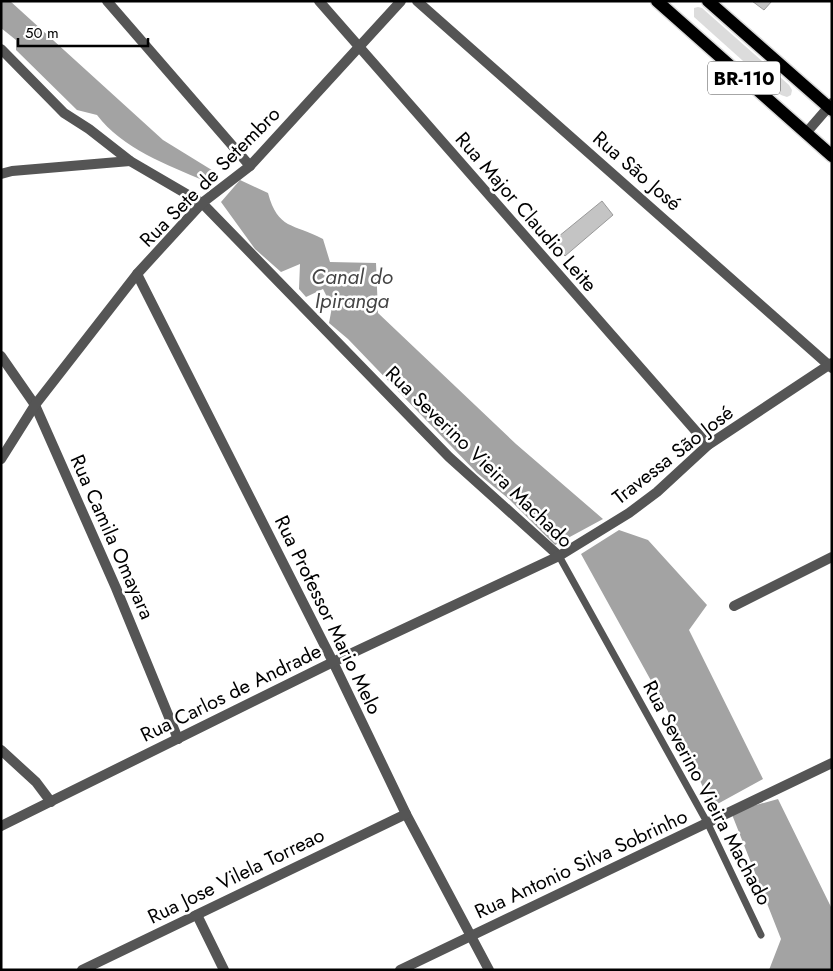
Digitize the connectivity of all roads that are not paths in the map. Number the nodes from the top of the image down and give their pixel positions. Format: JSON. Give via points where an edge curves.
{"nodes":[{"id":1,"x":107,"y":1,"type":"edge"},
{"id":2,"x":319,"y":1,"type":"edge"},
{"id":3,"x":401,"y":1,"type":"edge"},
{"id":4,"x":417,"y":1,"type":"edge"},
{"id":5,"x":657,"y":1,"type":"edge"},
{"id":6,"x":708,"y":1,"type":"edge"},
{"id":7,"x":359,"y":48,"type":"junction"},
{"id":8,"x":1,"y":49,"type":"edge"},
{"id":9,"x":831,"y":107,"type":"edge"},
{"id":10,"x":806,"y":133,"type":"junction"},
{"id":11,"x":832,"y":156,"type":"edge"},
{"id":12,"x":130,"y":160,"type":"junction"},
{"id":13,"x":250,"y":166,"type":"junction"},
{"id":14,"x":1,"y":174,"type":"edge"},
{"id":15,"x":202,"y":203,"type":"junction"},
{"id":16,"x":136,"y":274,"type":"junction"},
{"id":17,"x":1,"y":356,"type":"edge"},
{"id":18,"x":831,"y":365,"type":"edge"},
{"id":19,"x":35,"y":405,"type":"junction"},
{"id":20,"x":708,"y":445,"type":"junction"},
{"id":21,"x":1,"y":459,"type":"edge"},
{"id":22,"x":559,"y":556,"type":"junction"},
{"id":23,"x":832,"y":557,"type":"edge"},
{"id":24,"x":734,"y":606,"type":"dead end"},
{"id":25,"x":333,"y":662,"type":"junction"},
{"id":26,"x":178,"y":739,"type":"junction"},
{"id":27,"x":1,"y":750,"type":"edge"},
{"id":28,"x":832,"y":763,"type":"edge"},
{"id":29,"x":51,"y":802,"type":"junction"},
{"id":30,"x":406,"y":814,"type":"junction"},
{"id":31,"x":708,"y":824,"type":"junction"},
{"id":32,"x":1,"y":826,"type":"edge"},
{"id":33,"x":197,"y":915,"type":"junction"},
{"id":34,"x":471,"y":935,"type":"junction"},
{"id":35,"x":761,"y":935,"type":"dead end"},
{"id":36,"x":82,"y":970,"type":"edge"},
{"id":37,"x":224,"y":970,"type":"edge"},
{"id":38,"x":400,"y":970,"type":"edge"},
{"id":39,"x":489,"y":970,"type":"edge"}],
"edges":[{"from":1,"to":13,"type":"street"},
{"from":2,"to":7,"type":"street","name":"Rua Major Claudio Leite"},
{"from":3,"to":7,"type":"street","name":"Rua Sete de Setembro"},
{"from":4,"to":18,"type":"street","name":"Rua São José"},
{"from":5,"to":10,"type":"main road","number":"BR-110"},
{"from":6,"to":9,"type":"main road","number":"BR-110"},
{"from":7,"to":13,"type":"street","name":"Rua Sete de Setembro"},
{"from":7,"to":20,"type":"street","name":"Rua Major Claudio Leite"},
{"from":8,"to":12,"type":"street","name":"Rua Severino Vieira Machado","via":[[64,113]]},
{"from":9,"to":10,"type":"street"},
{"from":10,"to":11,"type":"main road","number":"BR-110"},
{"from":12,"to":14,"type":"street"},
{"from":12,"to":15,"type":"street","name":"Rua Severino Vieira Machado"},
{"from":13,"to":15,"type":"street","name":"Rua Sete de Setembro"},
{"from":15,"to":16,"type":"street","name":"Rua Sete de Setembro"},
{"from":15,"to":22,"type":"street","name":"Rua Severino Vieira Machado","via":[[448,457]]},
{"from":16,"to":19,"type":"street","name":"Rua Sete de Setembro"},
{"from":16,"to":25,"type":"street","name":"Rua Professor Mario Melo"},
{"from":17,"to":19,"type":"street","name":"Rua Camila Omayara"},
{"from":18,"to":20,"type":"street","name":"Travessa São José"},
{"from":19,"to":21,"type":"street","name":"Rua Sete de Setembro"},
{"from":19,"to":26,"type":"street","name":"Rua Camila Omayara"},
{"from":20,"to":22,"type":"street","name":"Travessa São José","via":[[657,492],[608,527]]},
{"from":22,"to":25,"type":"street","name":"Rua Carlos de Andrade"},
{"from":22,"to":31,"type":"lane","name":"Rua Severino Vieira Machado"},
{"from":23,"to":24,"type":"street"},
{"from":25,"to":26,"type":"street","name":"Rua Carlos de Andrade"},
{"from":25,"to":30,"type":"street","name":"Rua Professor Mario Melo"},
{"from":26,"to":29,"type":"street","name":"Rua Carlos de Andrade"},
{"from":27,"to":29,"type":"street","via":[[36,782]]},
{"from":28,"to":31,"type":"street","name":"Rua Antonio Silva Sobrinho"},
{"from":29,"to":32,"type":"street","name":"Rua Carlos de Andrade"},
{"from":30,"to":33,"type":"street","name":"Rua Jose Vilela Torreao"},
{"from":30,"to":34,"type":"street","name":"Rua Professor Mario Melo"},
{"from":31,"to":34,"type":"street","name":"Rua Antonio Silva Sobrinho"},
{"from":31,"to":35,"type":"lane","name":"Rua Severino Vieira Machado"},
{"from":33,"to":36,"type":"street","name":"Rua Jose Vilela Torreao"},
{"from":33,"to":37,"type":"street"},
{"from":34,"to":38,"type":"street","name":"Rua Antonio Silva Sobrinho"},
{"from":34,"to":39,"type":"street","name":"Rua Professor Mario Melo"}]}
